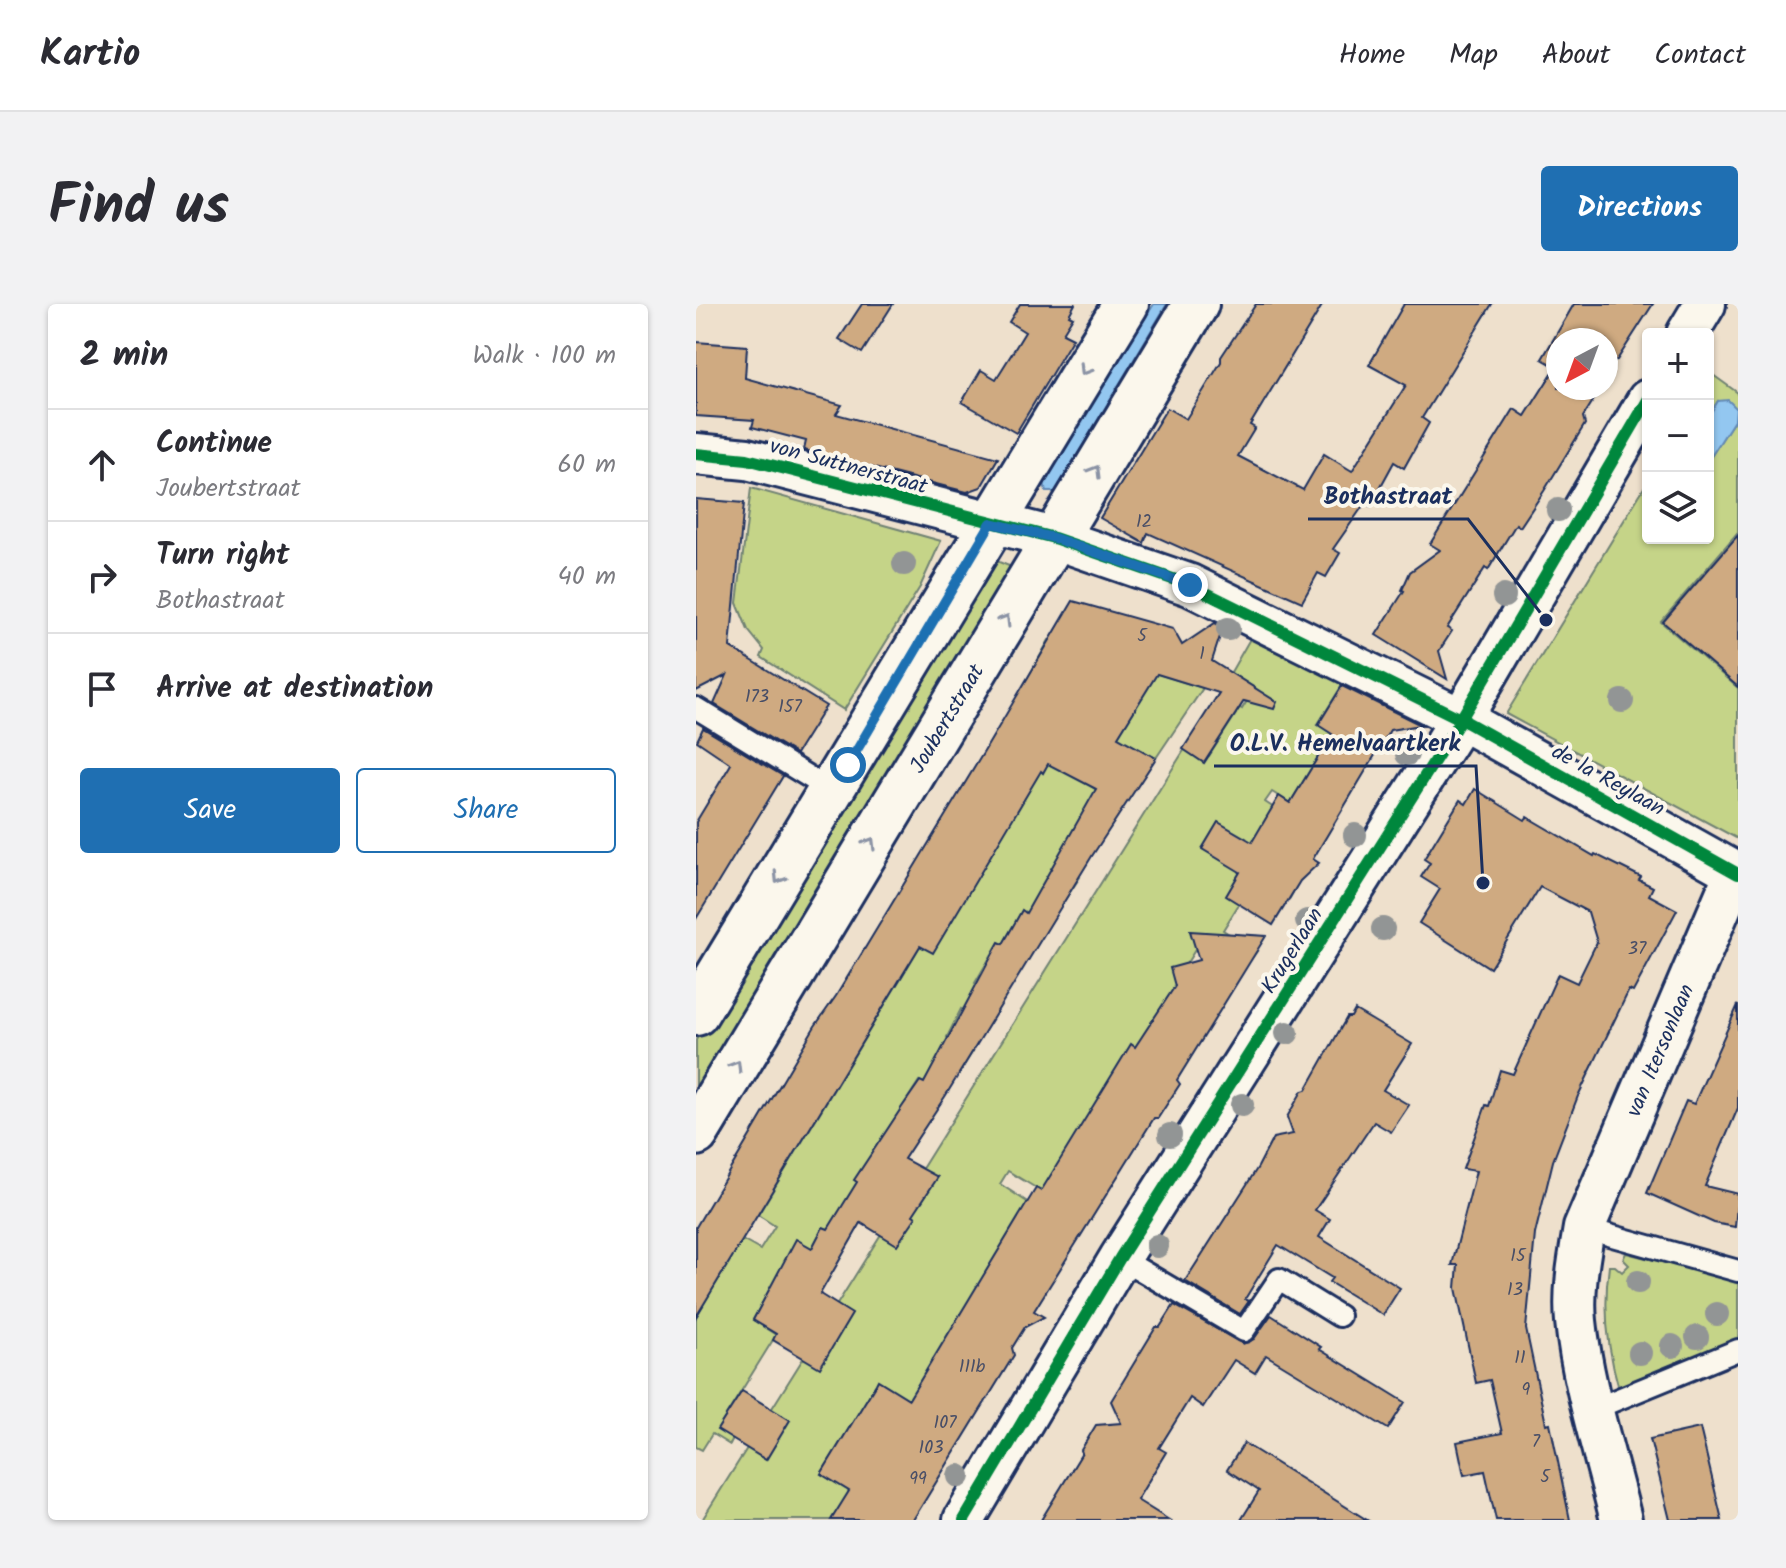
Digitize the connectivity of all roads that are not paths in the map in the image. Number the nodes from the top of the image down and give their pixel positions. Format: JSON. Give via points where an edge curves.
{"nodes":[{"id":1,"x":1126,"y":304,"type":"edge"},
{"id":2,"x":1196,"y":304,"type":"edge"},
{"id":3,"x":1705,"y":304,"type":"edge"},
{"id":4,"x":1691,"y":328,"type":"edge"},
{"id":5,"x":1642,"y":410,"type":"edge"},
{"id":6,"x":696,"y":454,"type":"edge"},
{"id":7,"x":991,"y":523,"type":"junction"},
{"id":8,"x":1054,"y":538,"type":"junction"},
{"id":9,"x":696,"y":708,"type":"edge"},
{"id":10,"x":1461,"y":719,"type":"junction"},
{"id":11,"x":832,"y":791,"type":"junction"},
{"id":12,"x":1737,"y":873,"type":"edge"},
{"id":13,"x":696,"y":1013,"type":"edge"},
{"id":14,"x":696,"y":1133,"type":"edge"},
{"id":15,"x":1584,"y":1228,"type":"junction"},
{"id":16,"x":1120,"y":1258,"type":"junction"},
{"id":17,"x":1738,"y":1271,"type":"edge"},
{"id":18,"x":1339,"y":1316,"type":"dead end"},
{"id":19,"x":1738,"y":1350,"type":"edge"},
{"id":20,"x":1594,"y":1409,"type":"junction"},
{"id":21,"x":964,"y":1520,"type":"edge"},
{"id":22,"x":1621,"y":1520,"type":"edge"}],
"edges":[{"from":1,"to":7,"type":"main road","one_way":true},
{"from":8,"to":2,"type":"main road","name":"Joubertstraat","one_way":true},
{"from":3,"to":4,"type":"street"},
{"from":5,"to":10,"type":"street","name":"Krugerlaan"},
{"from":6,"to":7,"type":"street","name":"von Suttnerstraat","via":[[747,459]]},
{"from":7,"to":8,"type":"street","name":"von Suttnerstraat"},
{"from":7,"to":11,"type":"main road"},
{"from":8,"to":10,"type":"street","name":"de la Reylaan","via":[[1190,585]]},
{"from":14,"to":8,"type":"main road","name":"Joubertstraat","one_way":true},
{"from":9,"to":11,"type":"lane"},
{"from":10,"to":12,"type":"street","name":"de la Reylaan"},
{"from":10,"to":16,"type":"street","name":"Krugerlaan"},
{"from":11,"to":13,"type":"main road","one_way":true},
{"from":12,"to":15,"type":"street","name":"van Itersonlaan"},
{"from":15,"to":17,"type":"lane"},
{"from":15,"to":20,"type":"street","name":"van Itersonlaan","via":[[1576,1318]]},
{"from":16,"to":18,"type":"lane","via":[[1244,1331],[1279,1279]]},
{"from":16,"to":21,"type":"street","name":"Krugerlaan"},
{"from":19,"to":20,"type":"lane"},
{"from":20,"to":22,"type":"street","name":"van Itersonlaan"}]}
